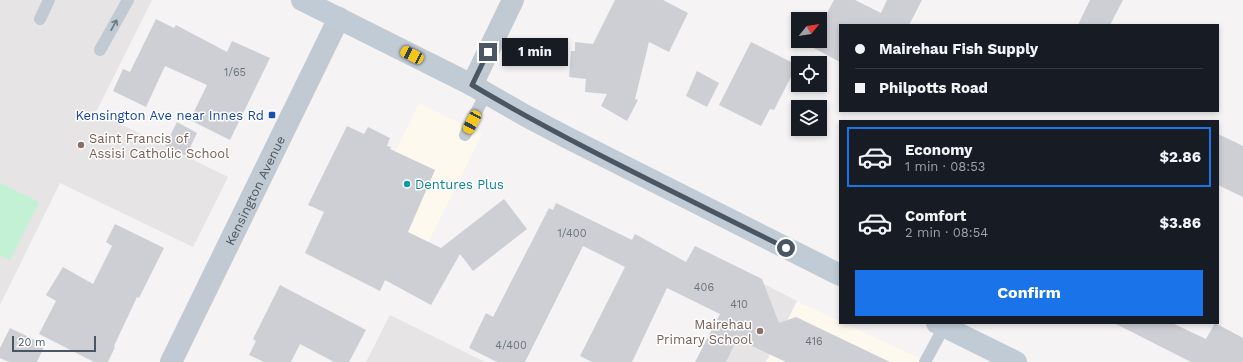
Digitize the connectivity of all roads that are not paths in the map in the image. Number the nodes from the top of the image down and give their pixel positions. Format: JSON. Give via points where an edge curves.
{"nodes":[{"id":1,"x":49,"y":0,"type":"edge"},
{"id":2,"x":128,"y":0,"type":"edge"},
{"id":3,"x":302,"y":0,"type":"edge"},
{"id":4,"x":514,"y":0,"type":"edge"},
{"id":5,"x":339,"y":18,"type":"junction"},
{"id":6,"x":40,"y":19,"type":"dead end"},
{"id":7,"x":100,"y":50,"type":"dead end"},
{"id":8,"x":479,"y":89,"type":"junction"},
{"id":9,"x":465,"y":135,"type":"dead end"},
{"id":10,"x":839,"y":274,"type":"edge"},
{"id":11,"x":940,"y":325,"type":"edge"},
{"id":12,"x":171,"y":362,"type":"edge"},
{"id":13,"x":925,"y":362,"type":"edge"},
{"id":14,"x":1016,"y":362,"type":"edge"}],
"edges":[{"from":1,"to":6,"type":"lane"},
{"from":7,"to":2,"type":"lane","one_way":true},
{"from":3,"to":5,"type":"main road"},
{"from":4,"to":8,"type":"street"},
{"from":5,"to":8,"type":"main road"},
{"from":5,"to":12,"type":"street","name":"Kensington Avenue"},
{"from":8,"to":9,"type":"lane"},
{"from":8,"to":10,"type":"main road","via":[[575,142]]},
{"from":11,"to":13,"type":"lane"},
{"from":11,"to":14,"type":"main road"}]}
